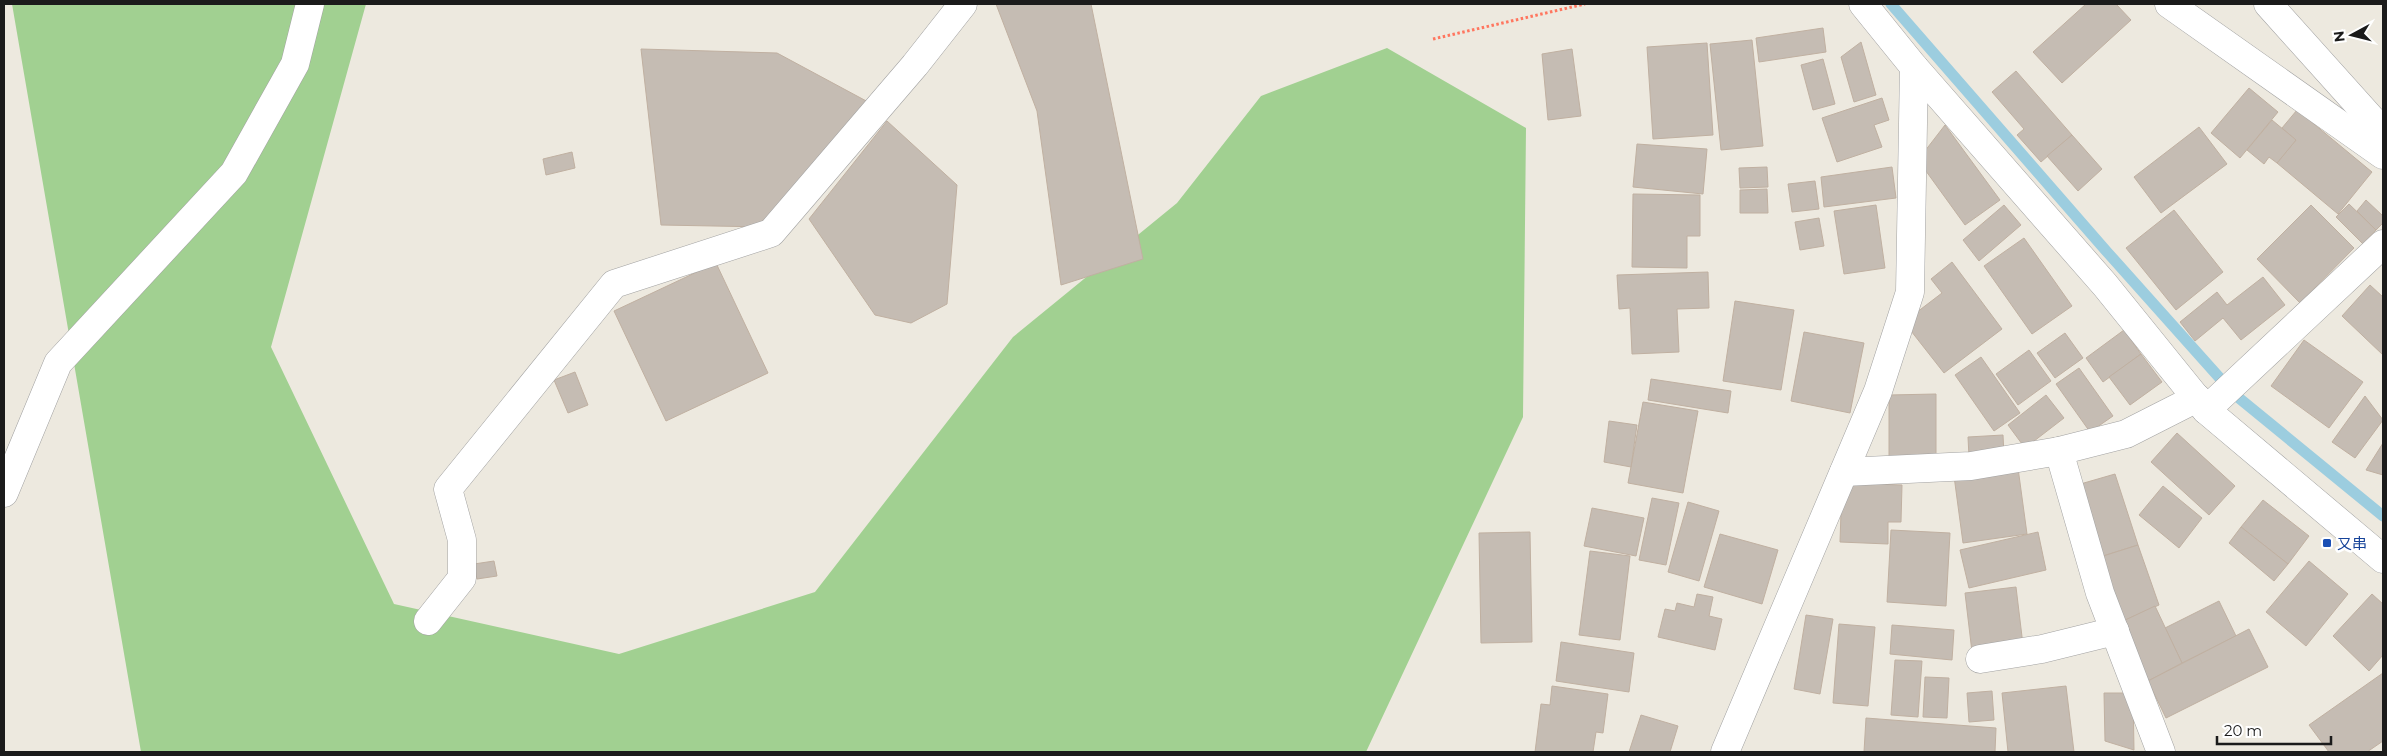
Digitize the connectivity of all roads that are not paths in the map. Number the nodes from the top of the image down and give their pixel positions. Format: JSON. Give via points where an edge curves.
{"nodes":[{"id":1,"x":310,"y":4,"type":"edge"},
{"id":2,"x":963,"y":4,"type":"edge"},
{"id":3,"x":1863,"y":4,"type":"edge"},
{"id":4,"x":2169,"y":4,"type":"edge"},
{"id":5,"x":2268,"y":4,"type":"edge"},
{"id":6,"x":1914,"y":67,"type":"junction"},
{"id":7,"x":2383,"y":132,"type":"edge"},
{"id":8,"x":2383,"y":154,"type":"edge"},
{"id":9,"x":2383,"y":244,"type":"edge"},
{"id":10,"x":2207,"y":401,"type":"junction"},
{"id":11,"x":2059,"y":451,"type":"junction"},
{"id":12,"x":1844,"y":472,"type":"junction"},
{"id":13,"x":4,"y":493,"type":"edge"},
{"id":14,"x":2383,"y":559,"type":"edge"},
{"id":15,"x":428,"y":621,"type":"dead end"},
{"id":16,"x":2115,"y":631,"type":"junction"},
{"id":17,"x":1980,"y":659,"type":"dead end"},
{"id":18,"x":1724,"y":752,"type":"edge"},
{"id":19,"x":2161,"y":752,"type":"edge"}],
"edges":[{"from":1,"to":13,"type":"street","via":[[295,64],[234,173],[58,364]]},
{"from":2,"to":15,"type":"street","via":[[915,65],[771,232],[614,284],[448,489],[462,540],[462,578]]},
{"from":3,"to":6,"type":"street"},
{"from":4,"to":8,"type":"street"},
{"from":5,"to":7,"type":"street"},
{"from":6,"to":10,"type":"street"},
{"from":6,"to":12,"type":"street","via":[[1910,292],[1878,391]]},
{"from":9,"to":10,"type":"street","via":[[2242,376]]},
{"from":10,"to":11,"type":"street","via":[[2126,434]]},
{"from":10,"to":14,"type":"street"},
{"from":11,"to":12,"type":"street","via":[[1971,466]]},
{"from":11,"to":16,"type":"street","via":[[2100,593]]},
{"from":12,"to":18,"type":"street"},
{"from":16,"to":17,"type":"street","via":[[2042,649]]},
{"from":16,"to":19,"type":"street"}]}
